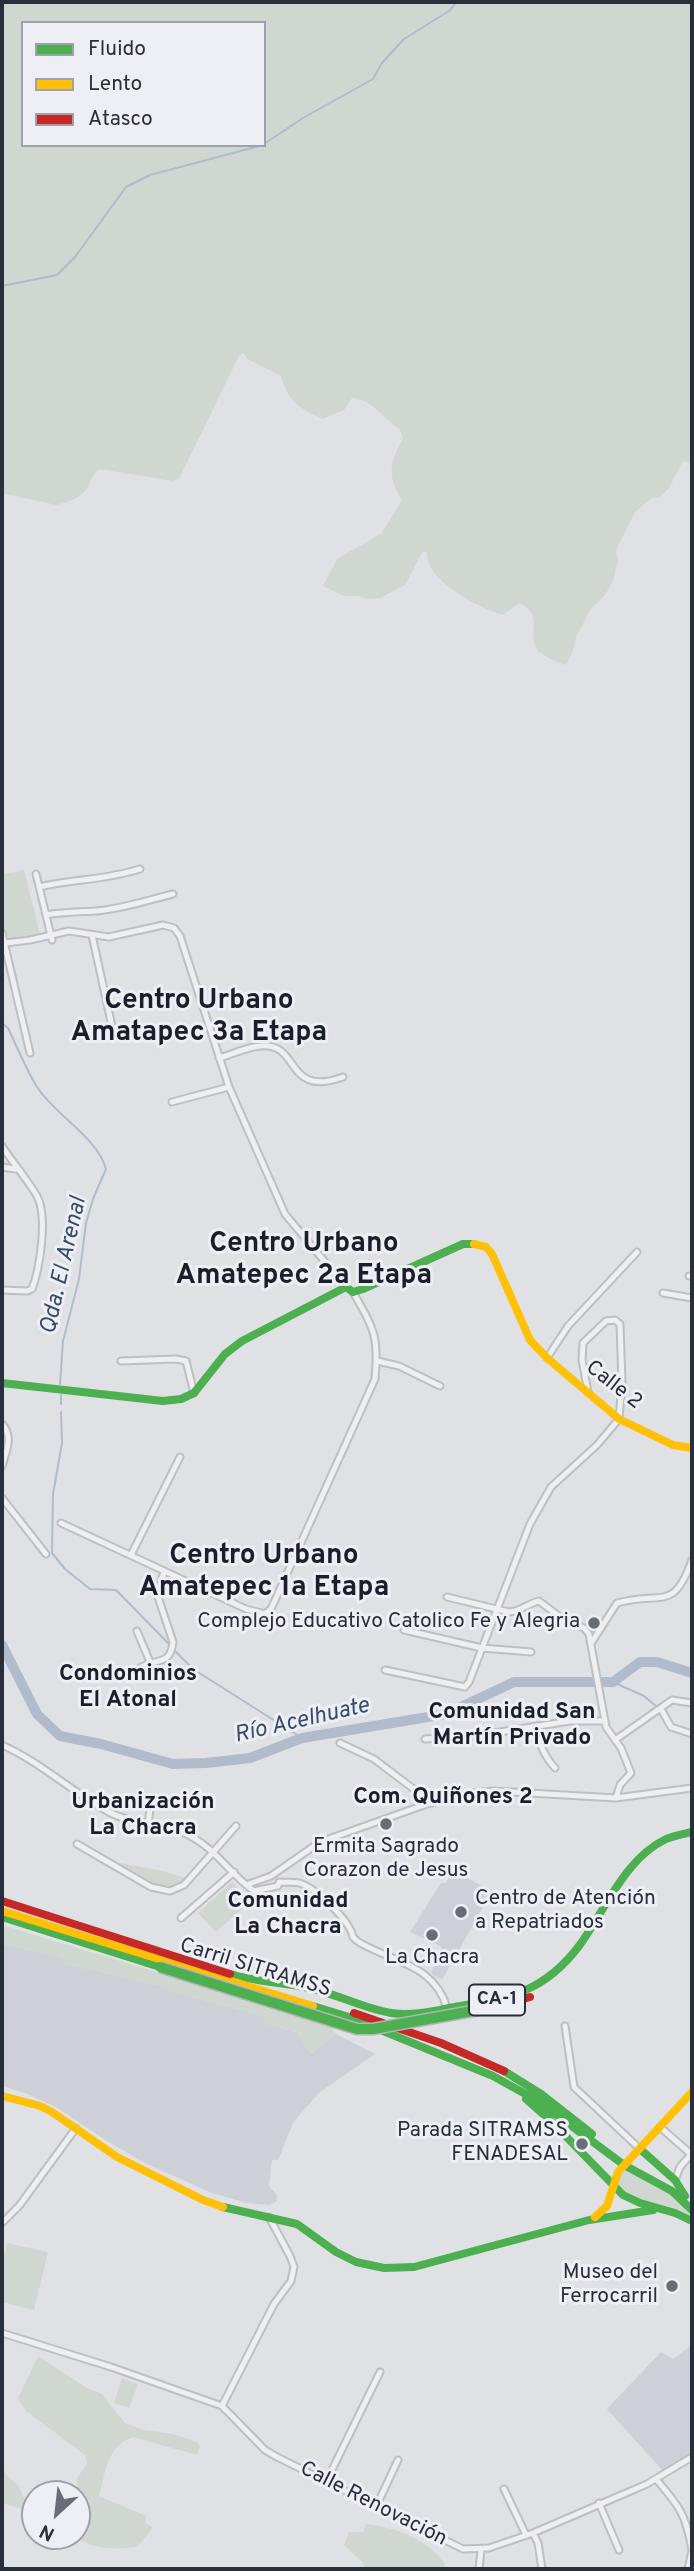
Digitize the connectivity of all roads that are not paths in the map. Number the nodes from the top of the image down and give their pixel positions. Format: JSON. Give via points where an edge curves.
{"nodes":[{"id":1,"x":140,"y":869,"type":"dead end"},
{"id":2,"x":36,"y":874,"type":"dead end"},
{"id":3,"x":39,"y":887,"type":"junction"},
{"id":4,"x":173,"y":894,"type":"dead end"},
{"id":5,"x":46,"y":915,"type":"junction"},
{"id":6,"x":2,"y":933,"type":"edge"},
{"id":7,"x":92,"y":935,"type":"junction"},
{"id":8,"x":51,"y":938,"type":"junction"},
{"id":9,"x":5,"y":943,"type":"junction"},
{"id":10,"x":113,"y":1031,"type":"dead end"},
{"id":11,"x":30,"y":1053,"type":"dead end"},
{"id":12,"x":219,"y":1058,"type":"junction"},
{"id":13,"x":343,"y":1077,"type":"dead end"},
{"id":14,"x":229,"y":1087,"type":"junction"},
{"id":15,"x":172,"y":1102,"type":"dead end"},
{"id":16,"x":2,"y":1146,"type":"edge"},
{"id":17,"x":2,"y":1167,"type":"edge"},
{"id":18,"x":16,"y":1169,"type":"junction"},
{"id":19,"x":637,"y":1252,"type":"dead end"},
{"id":20,"x":2,"y":1290,"type":"edge"},
{"id":21,"x":350,"y":1290,"type":"junction"},
{"id":22,"x":663,"y":1293,"type":"dead end"},
{"id":23,"x":692,"y":1297,"type":"edge"},
{"id":24,"x":121,"y":1360,"type":"dead end"},
{"id":25,"x":377,"y":1361,"type":"junction"},
{"id":26,"x":550,"y":1361,"type":"junction"},
{"id":27,"x":2,"y":1383,"type":"edge"},
{"id":28,"x":440,"y":1385,"type":"dead end"},
{"id":29,"x":588,"y":1392,"type":"junction"},
{"id":30,"x":194,"y":1393,"type":"junction"},
{"id":31,"x":619,"y":1419,"type":"junction"},
{"id":32,"x":2,"y":1424,"type":"edge"},
{"id":33,"x":692,"y":1448,"type":"edge"},
{"id":34,"x":180,"y":1457,"type":"dead end"},
{"id":35,"x":2,"y":1466,"type":"edge"},
{"id":36,"x":2,"y":1498,"type":"edge"},
{"id":37,"x":61,"y":1523,"type":"dead end"},
{"id":38,"x":47,"y":1554,"type":"dead end"},
{"id":39,"x":131,"y":1555,"type":"junction"},
{"id":40,"x":692,"y":1560,"type":"edge"},
{"id":41,"x":164,"y":1572,"type":"junction"},
{"id":42,"x":447,"y":1597,"type":"dead end"},
{"id":43,"x":498,"y":1609,"type":"junction"},
{"id":44,"x":404,"y":1630,"type":"dead end"},
{"id":45,"x":137,"y":1631,"type":"dead end"},
{"id":46,"x":591,"y":1643,"type":"junction"},
{"id":47,"x":482,"y":1648,"type":"junction"},
{"id":48,"x":531,"y":1652,"type":"dead end"},
{"id":49,"x":150,"y":1662,"type":"junction"},
{"id":50,"x":140,"y":1668,"type":"dead end"},
{"id":51,"x":385,"y":1670,"type":"dead end"},
{"id":52,"x":692,"y":1703,"type":"edge"},
{"id":53,"x":661,"y":1709,"type":"junction"},
{"id":54,"x":605,"y":1721,"type":"junction"},
{"id":55,"x":537,"y":1726,"type":"junction"},
{"id":56,"x":692,"y":1734,"type":"edge"},
{"id":57,"x":425,"y":1739,"type":"dead end"},
{"id":58,"x":615,"y":1740,"type":"junction"},
{"id":59,"x":340,"y":1743,"type":"dead end"},
{"id":60,"x":2,"y":1745,"type":"edge"},
{"id":61,"x":555,"y":1768,"type":"dead end"},
{"id":62,"x":692,"y":1788,"type":"edge"},
{"id":63,"x":616,"y":1798,"type":"junction"},
{"id":64,"x":151,"y":1801,"type":"dead end"},
{"id":65,"x":432,"y":1803,"type":"junction"},
{"id":66,"x":148,"y":1825,"type":"junction"},
{"id":67,"x":236,"y":1826,"type":"dead end"},
{"id":68,"x":692,"y":1832,"type":"edge"},
{"id":69,"x":692,"y":1838,"type":"edge"},
{"id":70,"x":77,"y":1844,"type":"dead end"},
{"id":71,"x":214,"y":1851,"type":"junction"},
{"id":72,"x":234,"y":1872,"type":"junction"},
{"id":73,"x":246,"y":1885,"type":"junction"},
{"id":74,"x":2,"y":1902,"type":"edge"},
{"id":75,"x":2,"y":1910,"type":"edge"},
{"id":76,"x":2,"y":1919,"type":"edge"},
{"id":77,"x":181,"y":1919,"type":"dead end"},
{"id":78,"x":236,"y":1976,"type":"junction"},
{"id":79,"x":447,"y":2008,"type":"junction"},
{"id":80,"x":565,"y":2026,"type":"dead end"},
{"id":81,"x":493,"y":2076,"type":"junction"},
{"id":82,"x":692,"y":2092,"type":"edge"},
{"id":83,"x":2,"y":2096,"type":"edge"},
{"id":84,"x":660,"y":2127,"type":"junction"},
{"id":85,"x":76,"y":2128,"type":"junction"},
{"id":86,"x":640,"y":2149,"type":"junction"},
{"id":87,"x":692,"y":2154,"type":"edge"},
{"id":88,"x":625,"y":2163,"type":"junction"},
{"id":89,"x":675,"y":2180,"type":"junction"},
{"id":90,"x":612,"y":2188,"type":"junction"},
{"id":91,"x":689,"y":2200,"type":"edge"},
{"id":92,"x":653,"y":2210,"type":"junction"},
{"id":93,"x":692,"y":2210,"type":"edge"},
{"id":94,"x":270,"y":2217,"type":"junction"},
{"id":95,"x":589,"y":2220,"type":"junction"},
{"id":96,"x":692,"y":2221,"type":"edge"},
{"id":97,"x":2,"y":2223,"type":"edge"},
{"id":98,"x":692,"y":2227,"type":"edge"},
{"id":99,"x":2,"y":2333,"type":"edge"},
{"id":100,"x":380,"y":2372,"type":"dead end"},
{"id":101,"x":222,"y":2406,"type":"junction"},
{"id":102,"x":692,"y":2456,"type":"edge"},
{"id":103,"x":398,"y":2460,"type":"dead end"},
{"id":104,"x":656,"y":2479,"type":"junction"},
{"id":105,"x":326,"y":2482,"type":"junction"},
{"id":106,"x":504,"y":2489,"type":"dead end"},
{"id":107,"x":599,"y":2503,"type":"junction"},
{"id":108,"x":376,"y":2507,"type":"junction"},
{"id":109,"x":533,"y":2532,"type":"junction"},
{"id":110,"x":526,"y":2535,"type":"junction"},
{"id":111,"x":481,"y":2550,"type":"junction"},
{"id":112,"x":619,"y":2550,"type":"dead end"},
{"id":113,"x":692,"y":2550,"type":"edge"},
{"id":114,"x":479,"y":2569,"type":"edge"},
{"id":115,"x":542,"y":2569,"type":"edge"},
{"id":116,"x":688,"y":2569,"type":"edge"}],
"edges":[{"from":1,"to":3,"type":"street"},
{"from":2,"to":3,"type":"street"},
{"from":3,"to":5,"type":"street"},
{"from":4,"to":5,"type":"street","via":[[120,907]]},
{"from":5,"to":8,"type":"street"},
{"from":6,"to":9,"type":"street"},
{"from":7,"to":8,"type":"street","via":[[69,932]]},
{"from":7,"to":10,"type":"street"},
{"from":7,"to":12,"type":"street","via":[[109,937],[163,925],[174,928]]},
{"from":8,"to":9,"type":"street"},
{"from":9,"to":11,"type":"street"},
{"from":12,"to":13,"type":"street","via":[[266,1045],[276,1048],[302,1076],[314,1082],[325,1084]]},
{"from":12,"to":14,"type":"street"},
{"from":14,"to":15,"type":"street"},
{"from":14,"to":21,"type":"street","via":[[285,1214]]},
{"from":16,"to":18,"type":"street"},
{"from":17,"to":18,"type":"street"},
{"from":18,"to":20,"type":"street","via":[[37,1195],[43,1213],[37,1274],[31,1290]]},
{"from":19,"to":26,"type":"street","via":[[568,1326]]},
{"from":21,"to":25,"type":"street","via":[[373,1329]]},
{"from":21,"to":26,"type":"main road","name":"Calle 2","via":[[463,1244],[483,1245],[494,1256],[530,1339]]},
{"from":21,"to":30,"type":"main road","via":[[231,1348]]},
{"from":22,"to":23,"type":"street"},
{"from":24,"to":30,"type":"street","via":[[186,1361]]},
{"from":25,"to":28,"type":"street"},
{"from":25,"to":41,"type":"street","via":[[375,1379],[265,1615]]},
{"from":26,"to":29,"type":"main road","name":"Calle 2"},
{"from":27,"to":30,"type":"main road","via":[[163,1401]]},
{"from":29,"to":31,"type":"main road","name":"Calle 2"},
{"from":29,"to":31,"type":"street","via":[[583,1343],[608,1319],[615,1320],[620,1327]]},
{"from":31,"to":33,"type":"main road","name":"Calle 2","via":[[673,1446]]},
{"from":31,"to":43,"type":"street","via":[[551,1487],[530,1524]]},
{"from":32,"to":35,"type":"street","via":[[9,1438]]},
{"from":34,"to":39,"type":"street"},
{"from":36,"to":38,"type":"street"},
{"from":37,"to":39,"type":"street"},
{"from":39,"to":41,"type":"street"},
{"from":40,"to":46,"type":"street","via":[[684,1582],[674,1593],[617,1603]]},
{"from":41,"to":49,"type":"street","via":[[157,1594],[173,1648],[163,1661]]},
{"from":42,"to":43,"type":"street"},
{"from":43,"to":46,"type":"street","via":[[519,1611],[539,1601],[584,1628]]},
{"from":43,"to":47,"type":"street"},
{"from":44,"to":47,"type":"street"},
{"from":45,"to":49,"type":"street"},
{"from":46,"to":54,"type":"street"},
{"from":47,"to":48,"type":"street"},
{"from":47,"to":51,"type":"street","via":[[465,1687]]},
{"from":49,"to":50,"type":"street"},
{"from":52,"to":53,"type":"street","via":[[673,1700]]},
{"from":53,"to":56,"type":"street","via":[[672,1728]]},
{"from":53,"to":58,"type":"street"},
{"from":54,"to":55,"type":"street"},
{"from":54,"to":58,"type":"street"},
{"from":55,"to":57,"type":"street"},
{"from":55,"to":61,"type":"street","via":[[543,1750]]},
{"from":58,"to":63,"type":"street","via":[[631,1773]]},
{"from":59,"to":65,"type":"street","via":[[374,1759]]},
{"from":60,"to":66,"type":"street","via":[[107,1811]]},
{"from":62,"to":63,"type":"street"},
{"from":63,"to":65,"type":"street","via":[[495,1791]]},
{"from":64,"to":66,"type":"street"},
{"from":65,"to":73,"type":"street","via":[[320,1842],[271,1875]]},
{"from":66,"to":71,"type":"street","via":[[180,1831]]},
{"from":67,"to":71,"type":"street"},
{"from":68,"to":79,"type":"main road","number":"CA-1","via":[[659,1843],[640,1858],[572,1956],[541,1984],[500,1999]]},
{"from":69,"to":76,"type":"main road","number":"CA-1","bridge":true,"via":[[661,1849],[642,1864],[580,1955],[549,1986],[500,2006],[373,2029],[357,2029]]},
{"from":70,"to":71,"type":"street","via":[[166,1891],[184,1885]]},
{"from":71,"to":72,"type":"street"},
{"from":72,"to":73,"type":"street"},
{"from":72,"to":77,"type":"street"},
{"from":73,"to":79,"type":"street","via":[[258,1892],[279,1882],[301,1883],[322,1896],[352,1928],[357,1941],[413,1966],[439,1990]]},
{"from":74,"to":78,"type":"main road","number":"CA-1"},
{"from":75,"to":81,"type":"main road","name":"Carril SITRAMSS","via":[[349,2017]]},
{"from":78,"to":79,"type":"main road","number":"CA-1","via":[[303,1987],[402,2014]]},
{"from":78,"to":88,"type":"main road","via":[[424,2035],[506,2072],[551,2102]]},
{"from":80,"to":86,"type":"street","via":[[574,2087]]},
{"from":81,"to":88,"type":"main road","name":"Carril SITRAMSS","via":[[538,2101]]},
{"from":81,"to":90,"type":"main road","name":"Carril SITRAMSS","via":[[544,2114]]},
{"from":82,"to":84,"type":"main road"},
{"from":83,"to":85,"type":"main road","via":[[40,2106]]},
{"from":84,"to":86,"type":"main road"},
{"from":84,"to":87,"type":"street"},
{"from":85,"to":94,"type":"main road","via":[[130,2164],[203,2200]]},
{"from":85,"to":97,"type":"street"},
{"from":86,"to":88,"type":"main road"},
{"from":86,"to":89,"type":"main road"},
{"from":87,"to":89,"type":"street"},
{"from":88,"to":90,"type":"main road"},
{"from":88,"to":91,"type":"main road"},
{"from":88,"to":93,"type":"main road","name":"Carril SITRAMSS","via":[[672,2191]]},
{"from":89,"to":91,"type":"main road"},
{"from":90,"to":92,"type":"main road","via":[[624,2202]]},
{"from":90,"to":95,"type":"main road","via":[[607,2206]]},
{"from":90,"to":96,"type":"main road","name":"Carril SITRAMSS","via":[[629,2199],[675,2211]]},
{"from":92,"to":95,"type":"main road"},
{"from":92,"to":98,"type":"main road"},
{"from":94,"to":95,"type":"main road","via":[[306,2228],[356,2262],[393,2269]]},
{"from":94,"to":101,"type":"street","via":[[294,2267],[291,2281],[274,2304]]},
{"from":99,"to":101,"type":"street"},
{"from":100,"to":105,"type":"street"},
{"from":101,"to":105,"type":"street","name":"Calle Renovación","via":[[265,2449]]},
{"from":102,"to":104,"type":"street"},
{"from":103,"to":108,"type":"street"},
{"from":104,"to":107,"type":"street"},
{"from":104,"to":113,"type":"street","via":[[681,2509]]},
{"from":105,"to":108,"type":"street","name":"Calle Renovación"},
{"from":106,"to":110,"type":"street"},
{"from":107,"to":109,"type":"street"},
{"from":107,"to":112,"type":"street"},
{"from":108,"to":111,"type":"street","name":"Calle Renovación","via":[[455,2546]]},
{"from":109,"to":110,"type":"street"},
{"from":109,"to":115,"type":"street"},
{"from":110,"to":111,"type":"street"},
{"from":111,"to":114,"type":"street"},
{"from":113,"to":116,"type":"street"}]}
